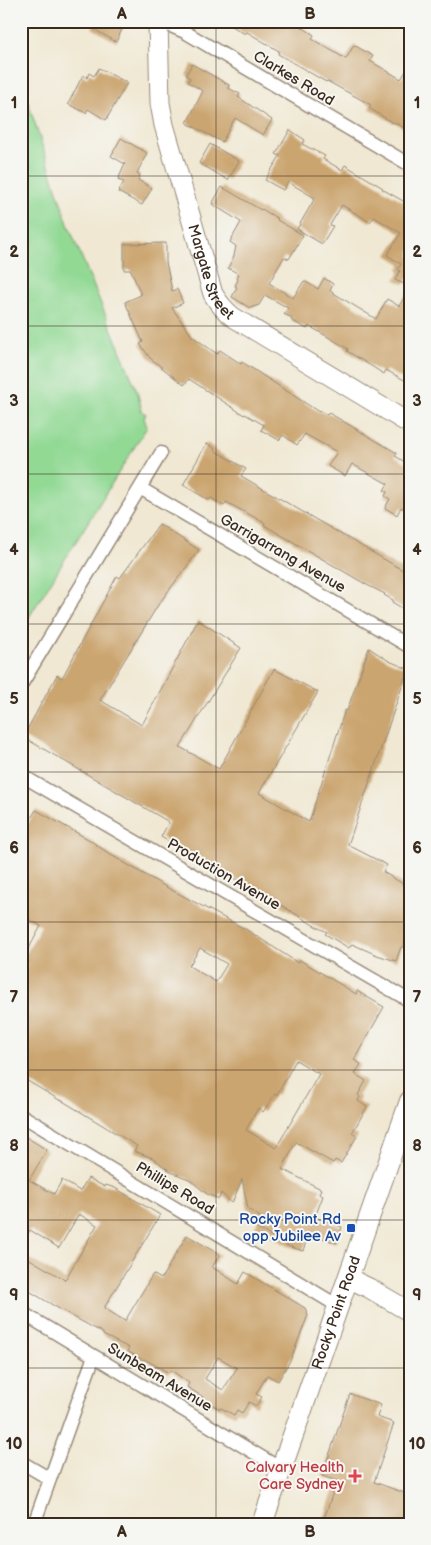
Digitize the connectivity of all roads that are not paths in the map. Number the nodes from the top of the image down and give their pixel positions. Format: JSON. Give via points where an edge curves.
{"nodes":[{"id":1,"x":158,"y":22,"type":"edge"},
{"id":2,"x":410,"y":165,"type":"edge"},
{"id":3,"x":410,"y":424,"type":"edge"},
{"id":4,"x":161,"y":453,"type":"dead end"},
{"id":5,"x":140,"y":488,"type":"junction"},
{"id":6,"x":410,"y":647,"type":"edge"},
{"id":7,"x":21,"y":685,"type":"edge"},
{"id":8,"x":21,"y":775,"type":"edge"},
{"id":9,"x":410,"y":1001,"type":"edge"},
{"id":10,"x":410,"y":1101,"type":"edge"},
{"id":11,"x":21,"y":1115,"type":"edge"},
{"id":12,"x":348,"y":1278,"type":"junction"},
{"id":13,"x":338,"y":1306,"type":"junction"},
{"id":14,"x":21,"y":1312,"type":"edge"},
{"id":15,"x":410,"y":1312,"type":"edge"},
{"id":16,"x":94,"y":1356,"type":"junction"},
{"id":17,"x":21,"y":1462,"type":"edge"},
{"id":18,"x":281,"y":1469,"type":"junction"},
{"id":19,"x":50,"y":1479,"type":"junction"},
{"id":20,"x":34,"y":1524,"type":"edge"},
{"id":21,"x":262,"y":1524,"type":"edge"}],
"edges":[{"from":1,"to":2,"type":"street","name":"Clarkes Road","via":[[185,32]]},
{"from":1,"to":3,"type":"street","name":"Margate Street","via":[[160,103],[164,124],[218,303],[233,317]]},
{"from":4,"to":5,"type":"street"},
{"from":5,"to":6,"type":"street","name":"Garrigarrang Avenue"},
{"from":5,"to":7,"type":"street"},
{"from":8,"to":9,"type":"street","name":"Production Avenue"},
{"from":10,"to":12,"type":"main road","name":"Rocky Point Road"},
{"from":11,"to":13,"type":"street","name":"Phillips Road"},
{"from":12,"to":13,"type":"main road","name":"Rocky Point Road"},
{"from":12,"to":15,"type":"street"},
{"from":13,"to":18,"type":"main road","name":"Rocky Point Road"},
{"from":14,"to":16,"type":"street","name":"Sunbeam Avenue"},
{"from":16,"to":18,"type":"street","name":"Sunbeam Avenue"},
{"from":16,"to":19,"type":"street"},
{"from":17,"to":19,"type":"street"},
{"from":18,"to":21,"type":"main road","name":"Rocky Point Road"},
{"from":19,"to":20,"type":"street"}]}
